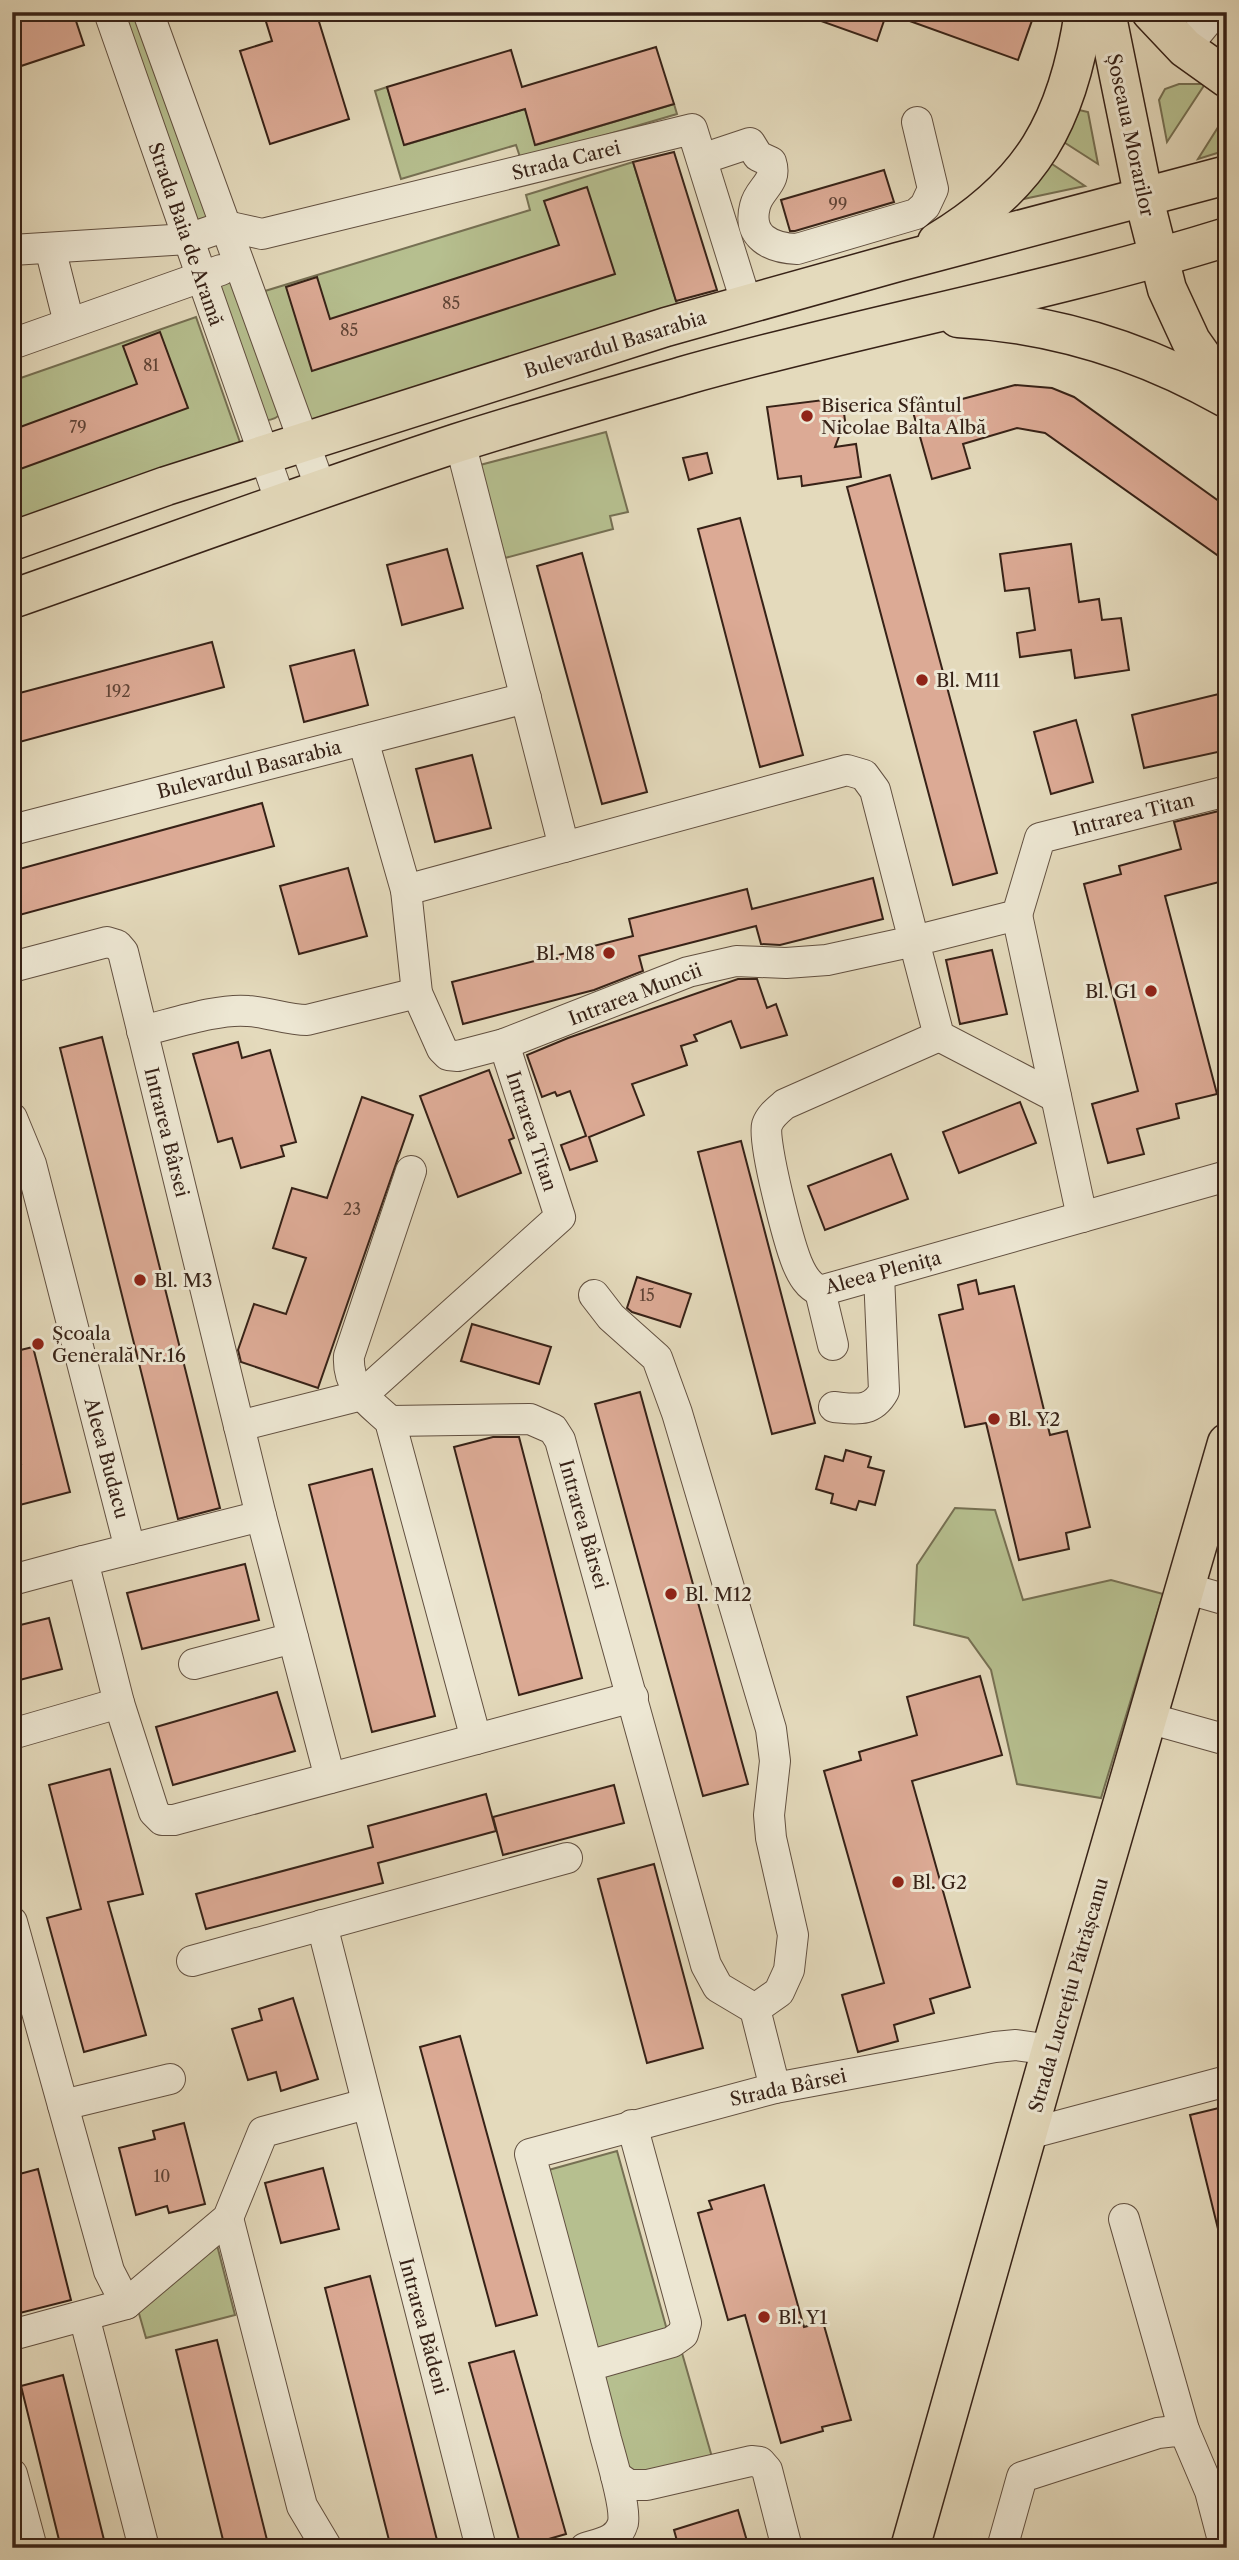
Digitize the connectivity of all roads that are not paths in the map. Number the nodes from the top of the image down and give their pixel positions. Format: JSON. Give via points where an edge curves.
{"nodes":[{"id":1,"x":109,"y":12,"type":"edge"},
{"id":2,"x":148,"y":12,"type":"edge"},
{"id":3,"x":1084,"y":12,"type":"edge"},
{"id":4,"x":1106,"y":12,"type":"edge"},
{"id":5,"x":1151,"y":12,"type":"edge"},
{"id":6,"x":1215,"y":12,"type":"edge"},
{"id":7,"x":1185,"y":48,"type":"junction"},
{"id":8,"x":1227,"y":78,"type":"edge"},
{"id":9,"x":917,"y":122,"type":"dead end"},
{"id":10,"x":702,"y":159,"type":"junction"},
{"id":11,"x":1227,"y":175,"type":"edge"},
{"id":12,"x":1144,"y":199,"type":"junction"},
{"id":13,"x":226,"y":226,"type":"junction"},
{"id":14,"x":262,"y":234,"type":"junction"},
{"id":15,"x":1227,"y":237,"type":"edge"},
{"id":16,"x":188,"y":239,"type":"junction"},
{"id":17,"x":50,"y":248,"type":"junction"},
{"id":18,"x":12,"y":250,"type":"edge"},
{"id":19,"x":1158,"y":258,"type":"junction"},
{"id":20,"x":898,"y":262,"type":"junction"},
{"id":21,"x":239,"y":263,"type":"junction"},
{"id":22,"x":202,"y":277,"type":"junction"},
{"id":23,"x":747,"y":305,"type":"junction"},
{"id":24,"x":917,"y":317,"type":"junction"},
{"id":25,"x":69,"y":323,"type":"junction"},
{"id":26,"x":12,"y":344,"type":"edge"},
{"id":27,"x":1227,"y":392,"type":"edge"},
{"id":28,"x":1227,"y":398,"type":"edge"},
{"id":29,"x":304,"y":442,"type":"junction"},
{"id":30,"x":460,"y":442,"type":"junction"},
{"id":31,"x":264,"y":456,"type":"junction"},
{"id":32,"x":321,"y":489,"type":"junction"},
{"id":33,"x":281,"y":503,"type":"junction"},
{"id":34,"x":12,"y":541,"type":"edge"},
{"id":35,"x":12,"y":599,"type":"edge"},
{"id":36,"x":526,"y":698,"type":"junction"},
{"id":37,"x":363,"y":740,"type":"junction"},
{"id":38,"x":1227,"y":791,"type":"edge"},
{"id":39,"x":12,"y":830,"type":"edge"},
{"id":40,"x":564,"y":847,"type":"junction"},
{"id":41,"x":406,"y":890,"type":"junction"},
{"id":42,"x":1017,"y":915,"type":"junction"},
{"id":43,"x":914,"y":941,"type":"junction"},
{"id":44,"x":12,"y":967,"type":"edge"},
{"id":45,"x":417,"y":993,"type":"junction"},
{"id":46,"x":142,"y":1031,"type":"junction"},
{"id":47,"x":939,"y":1036,"type":"junction"},
{"id":48,"x":504,"y":1044,"type":"junction"},
{"id":49,"x":1056,"y":1097,"type":"junction"},
{"id":50,"x":12,"y":1118,"type":"edge"},
{"id":51,"x":22,"y":1166,"type":"edge"},
{"id":52,"x":411,"y":1171,"type":"dead end"},
{"id":53,"x":1227,"y":1177,"type":"edge"},
{"id":54,"x":1082,"y":1217,"type":"junction"},
{"id":55,"x":879,"y":1275,"type":"junction"},
{"id":56,"x":820,"y":1291,"type":"junction"},
{"id":57,"x":594,"y":1295,"type":"dead end"},
{"id":58,"x":833,"y":1345,"type":"dead end"},
{"id":59,"x":362,"y":1395,"type":"junction"},
{"id":60,"x":834,"y":1407,"type":"dead end"},
{"id":61,"x":390,"y":1421,"type":"junction"},
{"id":62,"x":239,"y":1426,"type":"junction"},
{"id":63,"x":1227,"y":1443,"type":"edge"},
{"id":64,"x":261,"y":1516,"type":"junction"},
{"id":65,"x":130,"y":1549,"type":"junction"},
{"id":66,"x":83,"y":1561,"type":"junction"},
{"id":67,"x":12,"y":1580,"type":"edge"},
{"id":68,"x":1185,"y":1588,"type":"junction"},
{"id":69,"x":1227,"y":1600,"type":"edge"},
{"id":70,"x":293,"y":1638,"type":"junction"},
{"id":71,"x":194,"y":1664,"type":"dead end"},
{"id":72,"x":633,"y":1697,"type":"junction"},
{"id":73,"x":119,"y":1703,"type":"junction"},
{"id":74,"x":1148,"y":1718,"type":"junction"},
{"id":75,"x":12,"y":1734,"type":"edge"},
{"id":76,"x":476,"y":1739,"type":"junction"},
{"id":77,"x":1227,"y":1740,"type":"edge"},
{"id":78,"x":330,"y":1778,"type":"junction"},
{"id":79,"x":566,"y":1858,"type":"dead end"},
{"id":80,"x":12,"y":1922,"type":"edge"},
{"id":81,"x":322,"y":1925,"type":"junction"},
{"id":82,"x":192,"y":1961,"type":"dead end"},
{"id":83,"x":755,"y":2009,"type":"junction"},
{"id":84,"x":1051,"y":2050,"type":"junction"},
{"id":85,"x":170,"y":2079,"type":"dead end"},
{"id":86,"x":1227,"y":2081,"type":"edge"},
{"id":87,"x":775,"y":2088,"type":"junction"},
{"id":88,"x":366,"y":2104,"type":"junction"},
{"id":89,"x":62,"y":2105,"type":"junction"},
{"id":90,"x":632,"y":2125,"type":"junction"},
{"id":91,"x":1028,"y":2134,"type":"junction"},
{"id":92,"x":229,"y":2218,"type":"junction"},
{"id":93,"x":1124,"y":2219,"type":"dead end"},
{"id":94,"x":126,"y":2304,"type":"junction"},
{"id":95,"x":84,"y":2316,"type":"junction"},
{"id":96,"x":12,"y":2335,"type":"edge"},
{"id":97,"x":588,"y":2366,"type":"junction"},
{"id":98,"x":1184,"y":2430,"type":"junction"},
{"id":99,"x":12,"y":2474,"type":"edge"},
{"id":100,"x":616,"y":2476,"type":"junction"},
{"id":101,"x":32,"y":2548,"type":"edge"},
{"id":102,"x":144,"y":2548,"type":"edge"},
{"id":103,"x":327,"y":2548,"type":"edge"},
{"id":104,"x":481,"y":2548,"type":"edge"},
{"id":105,"x":585,"y":2548,"type":"edge"},
{"id":106,"x":788,"y":2548,"type":"edge"},
{"id":107,"x":910,"y":2548,"type":"edge"},
{"id":108,"x":1002,"y":2548,"type":"edge"},
{"id":109,"x":1225,"y":2548,"type":"edge"}],
"edges":[{"from":1,"to":16,"type":"street","name":"Strada Baia de Aramă"},
{"from":2,"to":13,"type":"street","name":"Strada Baia de Aramă"},
{"from":3,"to":20,"type":"main road","via":[[1064,98],[1053,126],[1024,171],[986,210]]},
{"from":4,"to":12,"type":"main road","name":"Șoseaua Morarilor"},
{"from":5,"to":7,"type":"main road"},
{"from":6,"to":7,"type":"street"},
{"from":7,"to":8,"type":"main road"},
{"from":9,"to":10,"type":"street","via":[[933,189],[925,206],[916,214],[797,249],[777,248],[757,232],[755,204],[771,181],[771,162],[758,156],[750,143]]},
{"from":10,"to":14,"type":"street","name":"Strada Carei","via":[[692,129]]},
{"from":10,"to":23,"type":"street","name":"Strada Carei"},
{"from":11,"to":12,"type":"main road","name":"Bulevardul Basarabia"},
{"from":12,"to":19,"type":"main road","name":"Șoseaua Morarilor"},
{"from":12,"to":20,"type":"main road","name":"Bulevardul Basarabia"},
{"from":13,"to":14,"type":"street","name":"Strada Carei"},
{"from":13,"to":16,"type":"street"},
{"from":13,"to":21,"type":"street","name":"Strada Baia de Aramă"},
{"from":14,"to":21,"type":"street"},
{"from":15,"to":19,"type":"main road"},
{"from":16,"to":17,"type":"street"},
{"from":16,"to":22,"type":"street","name":"Strada Baia de Aramă"},
{"from":17,"to":18,"type":"street"},
{"from":17,"to":25,"type":"street"},
{"from":19,"to":24,"type":"main road"},
{"from":19,"to":27,"type":"main road","via":[[1182,325]]},
{"from":20,"to":23,"type":"main road","name":"Bulevardul Basarabia"},
{"from":21,"to":22,"type":"street"},
{"from":21,"to":29,"type":"street","name":"Strada Baia de Aramă"},
{"from":22,"to":25,"type":"street"},
{"from":22,"to":31,"type":"street","name":"Strada Baia de Aramă"},
{"from":23,"to":29,"type":"main road","name":"Bulevardul Basarabia"},
{"from":24,"to":28,"type":"main road","via":[[995,321],[1062,332],[1165,366]]},
{"from":24,"to":30,"type":"main road","via":[[698,372]]},
{"from":25,"to":26,"type":"street"},
{"from":29,"to":31,"type":"main road","name":"Bulevardul Basarabia"},
{"from":29,"to":32,"type":"street","name":"Strada Baia de Aramă"},
{"from":30,"to":32,"type":"main road"},
{"from":30,"to":36,"type":"street"},
{"from":31,"to":33,"type":"street","name":"Strada Baia de Aramă"},
{"from":31,"to":34,"type":"main road","name":"Bulevardul Basarabia"},
{"from":32,"to":33,"type":"main road"},
{"from":33,"to":35,"type":"main road"},
{"from":36,"to":37,"type":"street","name":"Bulevardul Basarabia"},
{"from":36,"to":40,"type":"street"},
{"from":37,"to":39,"type":"street","name":"Bulevardul Basarabia"},
{"from":37,"to":41,"type":"street","name":"Intrarea Muncii"},
{"from":38,"to":42,"type":"street","name":"Intrarea Titan","via":[[1040,838]]},
{"from":40,"to":41,"type":"street"},
{"from":40,"to":43,"type":"street","via":[[856,771],[875,790]]},
{"from":41,"to":45,"type":"street","name":"Intrarea Muncii"},
{"from":42,"to":43,"type":"street","name":"Intrarea Muncii"},
{"from":42,"to":49,"type":"street"},
{"from":43,"to":47,"type":"street"},
{"from":43,"to":48,"type":"street","name":"Intrarea Muncii","via":[[805,963],[717,964]]},
{"from":44,"to":46,"type":"street","name":"Intrarea Bârsei","via":[[107,942],[117,945]]},
{"from":45,"to":46,"type":"street","via":[[307,1020],[233,1011]]},
{"from":45,"to":48,"type":"street","name":"Intrarea Muncii","via":[[448,1055]]},
{"from":46,"to":62,"type":"street","name":"Intrarea Bârsei"},
{"from":47,"to":49,"type":"street"},
{"from":47,"to":56,"type":"street","name":"Aleea Plenița","via":[[785,1104],[767,1125],[768,1154],[797,1262],[811,1287]]},
{"from":48,"to":59,"type":"street","name":"Intrarea Titan","via":[[560,1217]]},
{"from":49,"to":54,"type":"street"},
{"from":50,"to":51,"type":"street","name":"Aleea Budacu"},
{"from":51,"to":65,"type":"street","name":"Aleea Budacu"},
{"from":52,"to":59,"type":"street","via":[[349,1356],[348,1373]]},
{"from":53,"to":54,"type":"street","name":"Aleea Plenița"},
{"from":54,"to":55,"type":"street","name":"Aleea Plenița"},
{"from":55,"to":56,"type":"street","name":"Aleea Plenița"},
{"from":55,"to":60,"type":"street","via":[[884,1391],[869,1408]]},
{"from":56,"to":58,"type":"street"},
{"from":57,"to":83,"type":"street","via":[[611,1317],[657,1358],[771,1729],[775,1761],[771,1838],[793,1935],[789,1969],[779,1992]]},
{"from":59,"to":61,"type":"street"},
{"from":59,"to":62,"type":"street"},
{"from":61,"to":72,"type":"street","name":"Intrarea Bârsei","via":[[530,1419],[553,1429],[560,1440]]},
{"from":61,"to":76,"type":"street"},
{"from":62,"to":64,"type":"street","name":"Intrarea Bârsei"},
{"from":63,"to":68,"type":"main road","name":"Strada Lucrețiu Pătrășcanu"},
{"from":64,"to":65,"type":"street"},
{"from":64,"to":70,"type":"street","name":"Intrarea Bârsei"},
{"from":65,"to":66,"type":"street"},
{"from":66,"to":67,"type":"street"},
{"from":66,"to":73,"type":"street"},
{"from":68,"to":69,"type":"street"},
{"from":68,"to":74,"type":"main road","name":"Strada Lucrețiu Pătrășcanu"},
{"from":70,"to":71,"type":"street"},
{"from":70,"to":78,"type":"street","name":"Intrarea Bârsei"},
{"from":72,"to":76,"type":"street"},
{"from":72,"to":83,"type":"street","name":"Intrarea Bârsei","via":[[706,1965],[718,1987]]},
{"from":73,"to":75,"type":"street"},
{"from":73,"to":78,"type":"street","via":[[154,1812],[162,1820]]},
{"from":74,"to":77,"type":"street"},
{"from":74,"to":84,"type":"main road","name":"Strada Lucrețiu Pătrășcanu"},
{"from":76,"to":78,"type":"street"},
{"from":79,"to":81,"type":"street"},
{"from":80,"to":89,"type":"street"},
{"from":81,"to":82,"type":"street"},
{"from":81,"to":88,"type":"street","name":"Intrarea Bădeni"},
{"from":83,"to":87,"type":"street"},
{"from":84,"to":87,"type":"street","name":"Strada Bârsei","via":[[995,2047]]},
{"from":84,"to":91,"type":"main road","name":"Strada Lucrețiu Pătrășcanu"},
{"from":85,"to":89,"type":"street"},
{"from":86,"to":91,"type":"street"},
{"from":87,"to":90,"type":"street","name":"Strada Bârsei"},
{"from":88,"to":92,"type":"street","via":[[263,2133]]},
{"from":88,"to":104,"type":"street","name":"Intrarea Bădeni"},
{"from":89,"to":94,"type":"street","via":[[109,2271]]},
{"from":90,"to":97,"type":"street","via":[[686,2323],[683,2334],[672,2342]]},
{"from":90,"to":97,"type":"street","name":"Strada Bârsei","via":[[530,2154]]},
{"from":91,"to":107,"type":"main road","name":"Strada Lucrețiu Pătrășcanu"},
{"from":92,"to":94,"type":"street"},
{"from":92,"to":103,"type":"street","via":[[302,2506]]},
{"from":93,"to":98,"type":"street"},
{"from":94,"to":95,"type":"street"},
{"from":95,"to":96,"type":"street"},
{"from":95,"to":102,"type":"street"},
{"from":97,"to":100,"type":"street"},
{"from":98,"to":108,"type":"street","via":[[1158,2433],[1022,2477]]},
{"from":98,"to":109,"type":"street","via":[[1210,2491]]},
{"from":99,"to":101,"type":"street"},
{"from":100,"to":105,"type":"street","via":[[624,2520],[618,2534]]},
{"from":100,"to":106,"type":"street","via":[[629,2485],[647,2485],[760,2462],[767,2470]]}]}
